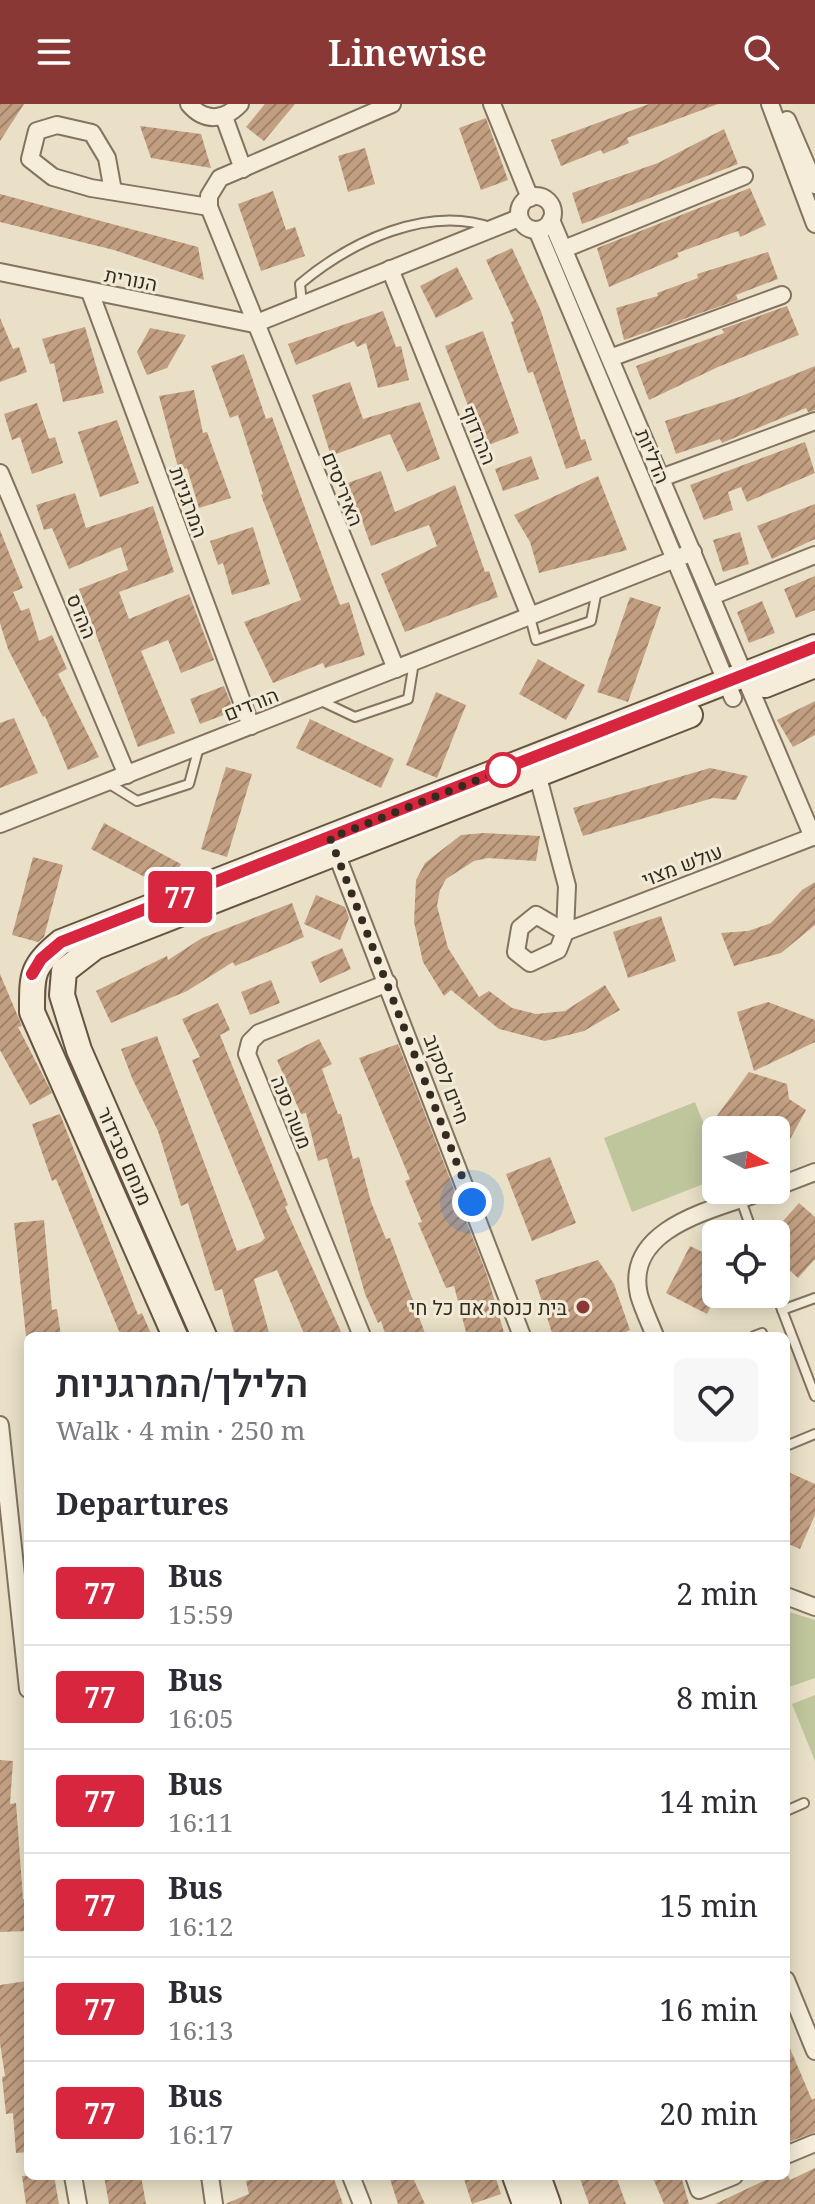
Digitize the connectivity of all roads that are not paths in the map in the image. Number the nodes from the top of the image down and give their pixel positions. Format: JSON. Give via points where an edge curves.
{"nodes":[{"id":1,"x":189,"y":104,"type":"edge"},
{"id":2,"x":240,"y":104,"type":"edge"},
{"id":3,"x":392,"y":104,"type":"edge"},
{"id":4,"x":492,"y":104,"type":"edge"},
{"id":5,"x":770,"y":104,"type":"edge"},
{"id":6,"x":780,"y":104,"type":"edge"},
{"id":7,"x":224,"y":117,"type":"junction"},
{"id":8,"x":243,"y":169,"type":"junction"},
{"id":9,"x":744,"y":176,"type":"dead end"},
{"id":10,"x":815,"y":185,"type":"edge"},
{"id":11,"x":113,"y":191,"type":"junction"},
{"id":12,"x":530,"y":198,"type":"junction"},
{"id":13,"x":209,"y":207,"type":"junction"},
{"id":14,"x":519,"y":218,"type":"junction"},
{"id":15,"x":551,"y":220,"type":"junction"},
{"id":16,"x":815,"y":224,"type":"edge"},
{"id":17,"x":494,"y":228,"type":"junction"},
{"id":18,"x":537,"y":230,"type":"junction"},
{"id":19,"x":564,"y":249,"type":"junction"},
{"id":20,"x":390,"y":269,"type":"junction"},
{"id":21,"x":0,"y":272,"type":"edge"},
{"id":22,"x":90,"y":292,"type":"junction"},
{"id":23,"x":782,"y":295,"type":"dead end"},
{"id":24,"x":302,"y":304,"type":"junction"},
{"id":25,"x":254,"y":324,"type":"junction"},
{"id":26,"x":610,"y":358,"type":"junction"},
{"id":27,"x":815,"y":421,"type":"edge"},
{"id":28,"x":0,"y":473,"type":"edge"},
{"id":29,"x":661,"y":478,"type":"junction"},
{"id":30,"x":693,"y":552,"type":"junction"},
{"id":31,"x":815,"y":555,"type":"edge"},
{"id":32,"x":675,"y":558,"type":"junction"},
{"id":33,"x":597,"y":590,"type":"junction"},
{"id":34,"x":712,"y":596,"type":"junction"},
{"id":35,"x":530,"y":616,"type":"junction"},
{"id":36,"x":815,"y":647,"type":"edge"},
{"id":37,"x":414,"y":662,"type":"junction"},
{"id":38,"x":815,"y":665,"type":"edge"},
{"id":39,"x":396,"y":669,"type":"junction"},
{"id":40,"x":740,"y":687,"type":"junction"},
{"id":41,"x":318,"y":699,"type":"junction"},
{"id":42,"x":251,"y":726,"type":"junction"},
{"id":43,"x":199,"y":747,"type":"junction"},
{"id":44,"x":127,"y":775,"type":"junction"},
{"id":45,"x":538,"y":777,"type":"junction"},
{"id":46,"x":107,"y":783,"type":"junction"},
{"id":47,"x":0,"y":826,"type":"edge"},
{"id":48,"x":814,"y":836,"type":"edge"},
{"id":49,"x":334,"y":847,"type":"junction"},
{"id":50,"x":388,"y":983,"type":"junction"},
{"id":51,"x":815,"y":1172,"type":"edge"},
{"id":52,"x":790,"y":1182,"type":"edge"},
{"id":53,"x":729,"y":1204,"type":"edge"},
{"id":54,"x":815,"y":1298,"type":"edge"},
{"id":55,"x":782,"y":1310,"type":"joint"},
{"id":56,"x":173,"y":1332,"type":"edge"},
{"id":57,"x":202,"y":1332,"type":"edge"},
{"id":58,"x":360,"y":1332,"type":"edge"},
{"id":59,"x":520,"y":1332,"type":"edge"},
{"id":60,"x":653,"y":1332,"type":"edge"},
{"id":61,"x":815,"y":1396,"type":"edge"},
{"id":62,"x":0,"y":1425,"type":"edge"},
{"id":63,"x":815,"y":1434,"type":"edge"},
{"id":64,"x":790,"y":1444,"type":"edge"},
{"id":65,"x":20,"y":1529,"type":"edge"},
{"id":66,"x":790,"y":1598,"type":"edge"},
{"id":67,"x":815,"y":1607,"type":"edge"},
{"id":68,"x":24,"y":1609,"type":"edge"},
{"id":69,"x":804,"y":1803,"type":"dead end"},
{"id":70,"x":790,"y":1809,"type":"edge"},
{"id":71,"x":790,"y":1990,"type":"edge"},
{"id":72,"x":815,"y":2051,"type":"edge"},
{"id":73,"x":815,"y":2143,"type":"edge"},
{"id":74,"x":790,"y":2153,"type":"edge"},
{"id":75,"x":74,"y":2180,"type":"edge"},
{"id":76,"x":211,"y":2180,"type":"edge"},
{"id":77,"x":353,"y":2180,"type":"edge"},
{"id":78,"x":516,"y":2180,"type":"edge"},
{"id":79,"x":539,"y":2180,"type":"edge"},
{"id":80,"x":695,"y":2180,"type":"edge"},
{"id":81,"x":724,"y":2180,"type":"edge"},
{"id":82,"x":78,"y":2204,"type":"edge"},
{"id":83,"x":214,"y":2204,"type":"edge"},
{"id":84,"x":362,"y":2204,"type":"edge"},
{"id":85,"x":525,"y":2204,"type":"edge"},
{"id":86,"x":548,"y":2204,"type":"edge"}],
"edges":[{"from":1,"to":7,"type":"street","via":[[202,116]]},
{"from":2,"to":7,"type":"street"},
{"from":3,"to":8,"type":"street"},
{"from":4,"to":12,"type":"street"},
{"from":5,"to":16,"type":"street"},
{"from":6,"to":10,"type":"street"},
{"from":7,"to":8,"type":"street"},
{"from":8,"to":13,"type":"street","via":[[214,185]]},
{"from":9,"to":19,"type":"street"},
{"from":11,"to":11,"type":"street","via":[[107,158],[92,133],[57,125],[37,131],[30,159],[53,177]]},
{"from":11,"to":13,"type":"street"},
{"from":12,"to":14,"type":"street"},
{"from":12,"to":15,"type":"street","via":[[541,197],[550,204]]},
{"from":13,"to":25,"type":"street"},
{"from":14,"to":17,"type":"street"},
{"from":14,"to":18,"type":"street"},
{"from":15,"to":18,"type":"street"},
{"from":15,"to":19,"type":"street","name":"הדליות"},
{"from":17,"to":20,"type":"street"},
{"from":17,"to":24,"type":"lane","via":[[446,218],[393,232],[319,268],[300,284]]},
{"from":18,"to":32,"type":"street","name":"הדליות"},
{"from":19,"to":26,"type":"street","name":"הדליות"},
{"from":20,"to":24,"type":"street"},
{"from":20,"to":35,"type":"street","name":"ההרדוף"},
{"from":21,"to":22,"type":"street","name":"הנורית"},
{"from":22,"to":25,"type":"street","name":"הנורית"},
{"from":22,"to":42,"type":"street","name":"המרגניות"},
{"from":23,"to":26,"type":"street"},
{"from":24,"to":25,"type":"street"},
{"from":25,"to":39,"type":"street","name":"האיריסים"},
{"from":26,"to":29,"type":"street","name":"הדליות"},
{"from":27,"to":29,"type":"street","name":"הדליות"},
{"from":28,"to":44,"type":"street","name":"ההדס"},
{"from":29,"to":30,"type":"street","name":"הדליות"},
{"from":30,"to":32,"type":"street","name":"הורדים"},
{"from":30,"to":34,"type":"street","name":"הדליות"},
{"from":31,"to":34,"type":"street"},
{"from":32,"to":33,"type":"street","name":"הורדים"},
{"from":32,"to":40,"type":"street","name":"הדליות"},
{"from":33,"to":35,"type":"street","name":"הורדים"},
{"from":33,"to":35,"type":"lane","via":[[591,621],[536,640]]},
{"from":34,"to":40,"type":"street","name":"הדליות"},
{"from":35,"to":37,"type":"street","name":"הורדים"},
{"from":36,"to":40,"type":"street"},
{"from":37,"to":39,"type":"street","name":"הורדים"},
{"from":37,"to":41,"type":"lane","via":[[408,699],[355,717]]},
{"from":38,"to":40,"type":"street"},
{"from":39,"to":41,"type":"street","name":"הורדים"},
{"from":40,"to":45,"type":"street"},
{"from":40,"to":48,"type":"street","name":"עולש מצוי"},
{"from":40,"to":49,"type":"street"},
{"from":41,"to":42,"type":"street","name":"הורדים"},
{"from":42,"to":43,"type":"street","name":"הורדים"},
{"from":43,"to":44,"type":"street","name":"הורדים"},
{"from":43,"to":46,"type":"lane","via":[[189,784],[137,801]]},
{"from":44,"to":46,"type":"street","name":"הורדים"},
{"from":45,"to":48,"type":"street","name":"עולש מצוי","via":[[567,886],[565,932]]},
{"from":45,"to":49,"type":"street"},
{"from":46,"to":47,"type":"street","name":"הורדים"},
{"from":49,"to":50,"type":"street","name":"חיים לסקוב"},
{"from":49,"to":56,"type":"street","name":"מנחם סבידור","via":[[61,942],[32,974],[32,1012]]},
{"from":49,"to":57,"type":"street","name":"מנחם סבידור","via":[[95,947],[64,971],[62,995],[79,1050]]},
{"from":50,"to":58,"type":"street","name":"משה סנה","via":[[259,1033],[247,1054]]},
{"from":50,"to":59,"type":"street","name":"חיים לסקוב"},
{"from":51,"to":52,"type":"street"},
{"from":53,"to":60,"type":"street","via":[[686,1219],[652,1243],[643,1258],[639,1294]]},
{"from":54,"to":55,"type":"lane"},
{"from":55,"to":61,"type":"lane"},
{"from":62,"to":65,"type":"street"},
{"from":63,"to":64,"type":"lane"},
{"from":65,"to":68,"type":"street"},
{"from":66,"to":67,"type":"street"},
{"from":69,"to":70,"type":"lane"},
{"from":71,"to":72,"type":"street"},
{"from":73,"to":74,"type":"street"},
{"from":75,"to":82,"type":"street"},
{"from":76,"to":83,"type":"street"},
{"from":77,"to":84,"type":"street"},
{"from":78,"to":85,"type":"street"},
{"from":79,"to":86,"type":"street"},
{"from":80,"to":81,"type":"street","via":[[699,2190]]}]}
